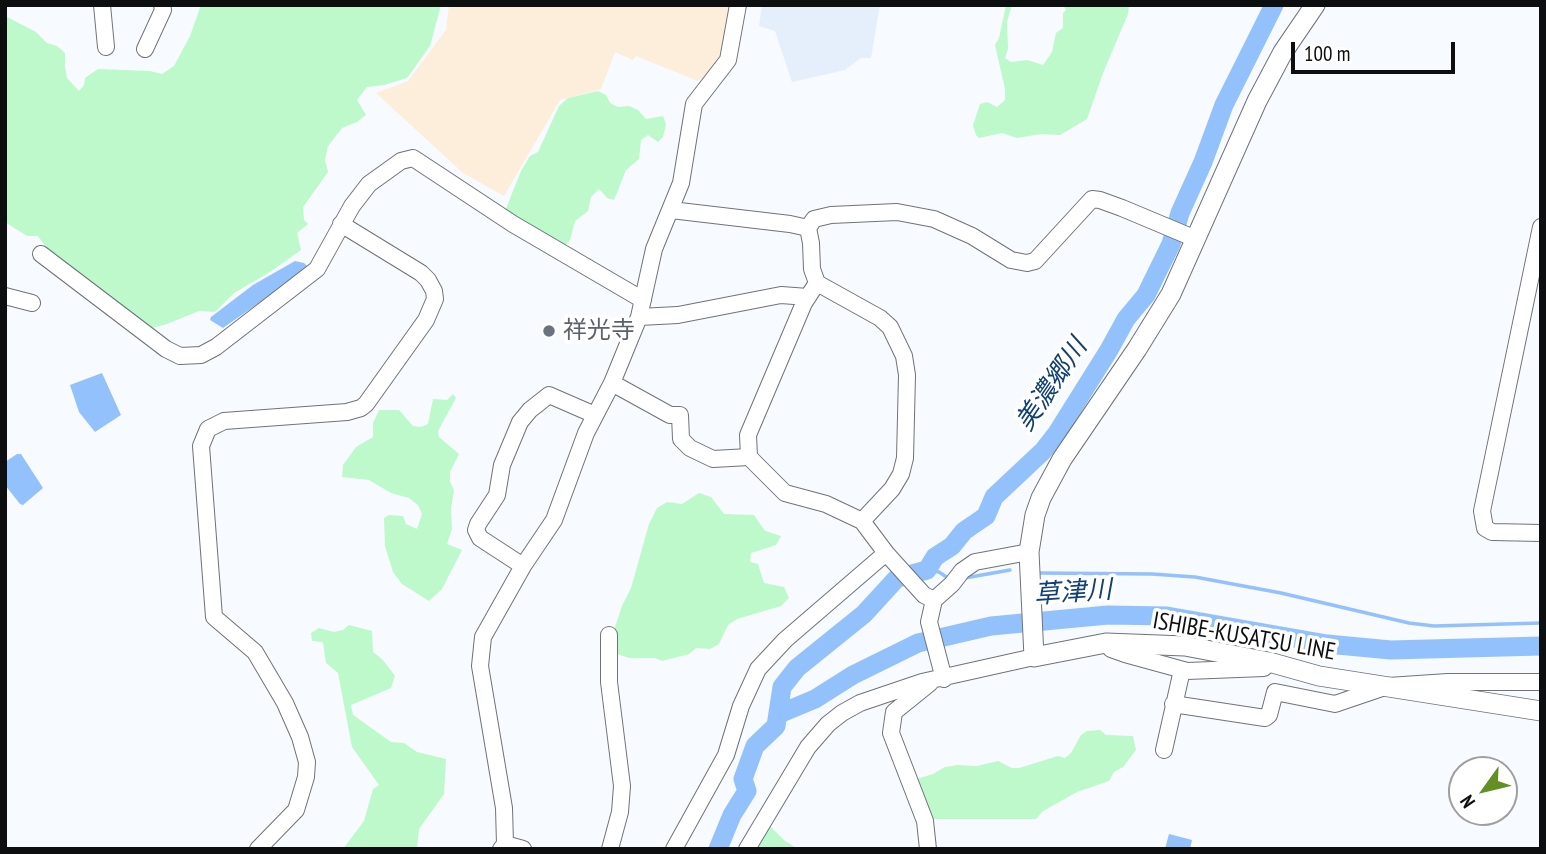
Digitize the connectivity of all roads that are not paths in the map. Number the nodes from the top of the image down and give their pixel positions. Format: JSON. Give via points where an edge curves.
{"nodes":[{"id":1,"x":102,"y":5,"type":"edge"},
{"id":2,"x":162,"y":5,"type":"edge"},
{"id":3,"x":738,"y":5,"type":"edge"},
{"id":4,"x":1315,"y":5,"type":"edge"},
{"id":5,"x":106,"y":47,"type":"dead end"},
{"id":6,"x":145,"y":50,"type":"dead end"},
{"id":7,"x":671,"y":210,"type":"junction"},
{"id":8,"x":341,"y":224,"type":"junction"},
{"id":9,"x":1541,"y":227,"type":"edge"},
{"id":10,"x":808,"y":228,"type":"junction"},
{"id":11,"x":1191,"y":237,"type":"junction"},
{"id":12,"x":41,"y":254,"type":"dead end"},
{"id":13,"x":1537,"y":267,"type":"edge"},
{"id":14,"x":817,"y":283,"type":"junction"},
{"id":15,"x":5,"y":296,"type":"edge"},
{"id":16,"x":808,"y":297,"type":"junction"},
{"id":17,"x":643,"y":300,"type":"junction"},
{"id":18,"x":32,"y":303,"type":"dead end"},
{"id":19,"x":639,"y":317,"type":"junction"},
{"id":20,"x":612,"y":383,"type":"junction"},
{"id":21,"x":595,"y":415,"type":"junction"},
{"id":22,"x":749,"y":457,"type":"junction"},
{"id":23,"x":862,"y":521,"type":"junction"},
{"id":24,"x":1541,"y":533,"type":"edge"},
{"id":25,"x":1029,"y":552,"type":"junction"},
{"id":26,"x":890,"y":557,"type":"junction"},
{"id":27,"x":523,"y":566,"type":"junction"},
{"id":28,"x":929,"y":597,"type":"junction"},
{"id":29,"x":609,"y":635,"type":"dead end"},
{"id":30,"x":1106,"y":643,"type":"junction"},
{"id":31,"x":1034,"y":657,"type":"junction"},
{"id":32,"x":1269,"y":662,"type":"junction"},
{"id":33,"x":1182,"y":670,"type":"junction"},
{"id":34,"x":939,"y":674,"type":"junction"},
{"id":35,"x":1541,"y":681,"type":"edge"},
{"id":36,"x":1388,"y":686,"type":"junction"},
{"id":37,"x":1173,"y":705,"type":"junction"},
{"id":38,"x":1541,"y":711,"type":"edge"},
{"id":39,"x":1164,"y":750,"type":"dead end"},
{"id":40,"x":503,"y":846,"type":"edge"},
{"id":41,"x":258,"y":849,"type":"edge"},
{"id":42,"x":523,"y":849,"type":"edge"},
{"id":43,"x":610,"y":849,"type":"edge"},
{"id":44,"x":674,"y":849,"type":"edge"},
{"id":45,"x":747,"y":849,"type":"edge"},
{"id":46,"x":928,"y":849,"type":"edge"}],
"edges":[{"from":1,"to":5,"type":"street"},
{"from":2,"to":6,"type":"street"},
{"from":3,"to":7,"type":"street","via":[[728,60],[694,104],[681,183]]},
{"from":4,"to":11,"type":"main road","via":[[1283,52]]},
{"from":7,"to":10,"type":"street"},
{"from":7,"to":17,"type":"street","via":[[654,249]]},
{"from":8,"to":12,"type":"street","via":[[317,269],[216,347],[191,357],[166,349]]},
{"from":8,"to":17,"type":"street","via":[[369,184],[401,161],[413,158]]},
{"from":8,"to":41,"type":"street","via":[[428,280],[435,299],[426,320],[361,408],[224,421],[208,429],[201,446],[214,617],[255,652],[285,703],[307,762],[296,810]]},
{"from":9,"to":13,"type":"street"},
{"from":10,"to":11,"type":"street","via":[[814,219],[831,215],[897,212],[934,219],[1011,260],[1027,263],[1035,261],[1092,199]]},
{"from":10,"to":14,"type":"street"},
{"from":11,"to":25,"type":"main road","via":[[1171,294],[1049,481],[1035,515]]},
{"from":13,"to":24,"type":"street","via":[[1482,511],[1485,528],[1492,533]]},
{"from":14,"to":16,"type":"street"},
{"from":14,"to":23,"type":"street","via":[[880,318],[890,327],[904,356],[906,439],[901,474]]},
{"from":15,"to":18,"type":"street"},
{"from":16,"to":19,"type":"street","via":[[781,295],[678,315]]},
{"from":16,"to":22,"type":"street","via":[[748,435]]},
{"from":17,"to":19,"type":"street"},
{"from":19,"to":20,"type":"street"},
{"from":20,"to":21,"type":"street"},
{"from":20,"to":22,"type":"street","via":[[670,415],[680,415],[681,439],[690,448],[713,458]]},
{"from":21,"to":27,"type":"street","via":[[554,520]]},
{"from":21,"to":27,"type":"street","via":[[549,396],[520,422],[502,465],[498,495],[476,530],[480,538]]},
{"from":22,"to":23,"type":"street","via":[[785,493],[826,503]]},
{"from":23,"to":26,"type":"street"},
{"from":25,"to":28,"type":"street","via":[[975,562],[952,584]]},
{"from":25,"to":31,"type":"main road"},
{"from":26,"to":28,"type":"street"},
{"from":26,"to":44,"type":"street","via":[[775,648],[758,669],[726,755]]},
{"from":27,"to":40,"type":"street","via":[[484,637],[480,666],[503,808]]},
{"from":28,"to":34,"type":"street"},
{"from":29,"to":43,"type":"street","via":[[609,682],[622,786]]},
{"from":30,"to":31,"type":"main road","name":"ISHIBE-KUSATSU LINE"},
{"from":30,"to":32,"type":"main road","name":"ISHIBE-KUSATSU LINE","via":[[1185,646]]},
{"from":30,"to":33,"type":"street","via":[[1118,652]]},
{"from":31,"to":34,"type":"street"},
{"from":32,"to":33,"type":"street","via":[[1265,668]]},
{"from":32,"to":36,"type":"main road","name":"ISHIBE-KUSATSU LINE","via":[[1320,676]]},
{"from":33,"to":37,"type":"street"},
{"from":34,"to":45,"type":"street","via":[[860,703],[828,724],[808,747]]},
{"from":34,"to":46,"type":"street","via":[[894,712],[892,723],[894,743],[925,821]]},
{"from":35,"to":36,"type":"street"},
{"from":36,"to":37,"type":"street","via":[[1335,704],[1275,692],[1265,718]]},
{"from":36,"to":38,"type":"main road","name":"ISHIBE-KUSATSU LINE"},
{"from":37,"to":39,"type":"street"},
{"from":40,"to":42,"type":"street"}]}
